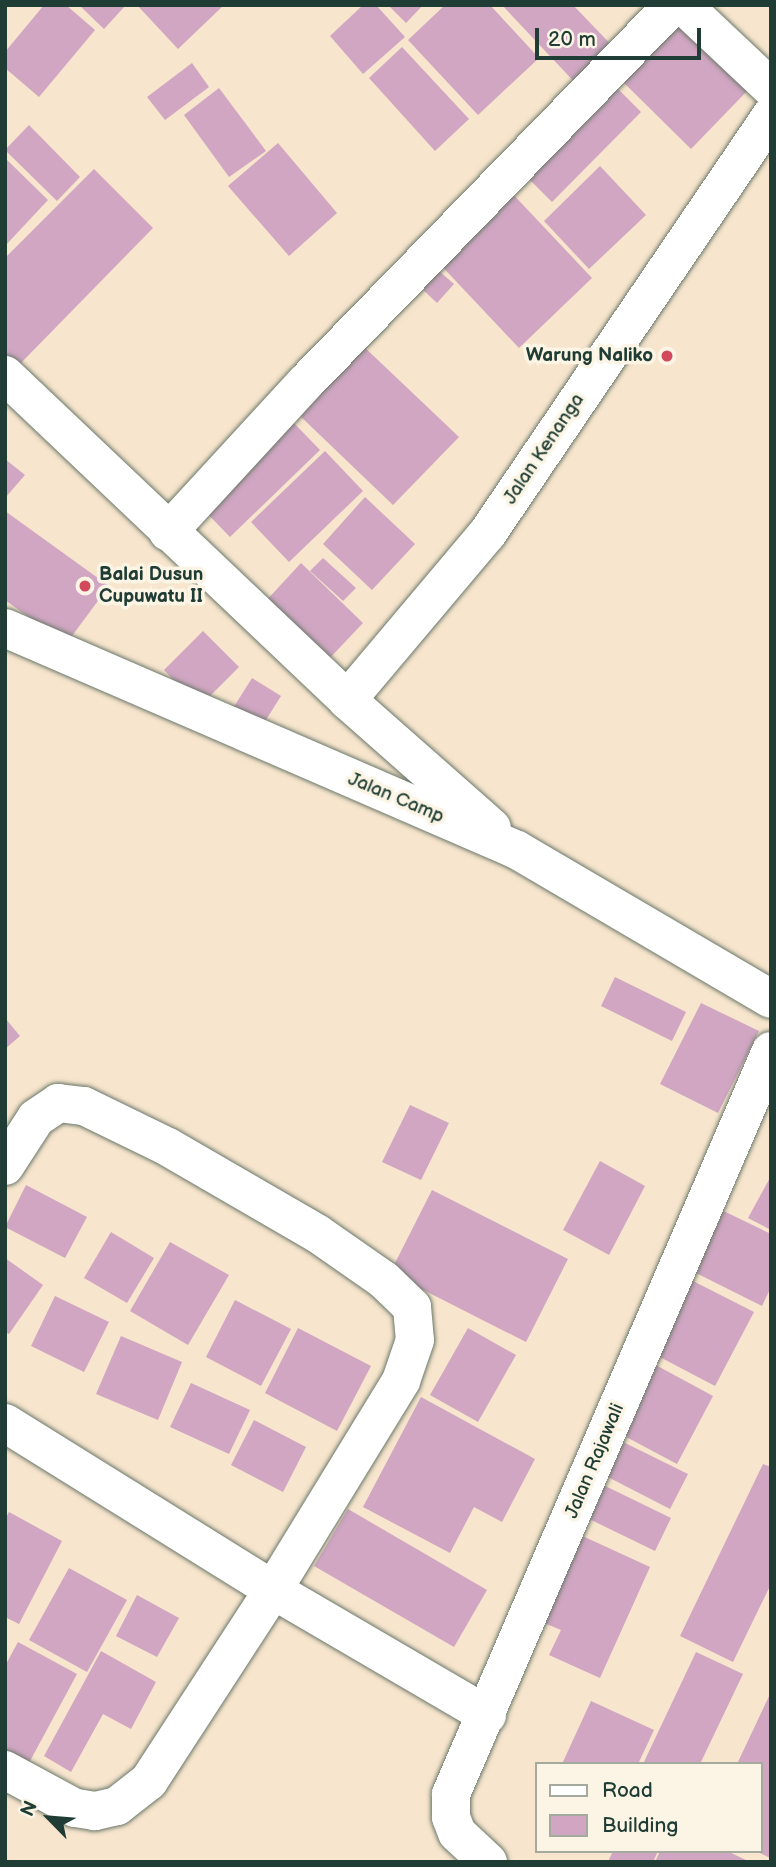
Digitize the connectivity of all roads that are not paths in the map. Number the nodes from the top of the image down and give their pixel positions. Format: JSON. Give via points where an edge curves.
{"nodes":[{"id":1,"x":673,"y":5,"type":"edge"},
{"id":2,"x":683,"y":5,"type":"edge"},
{"id":3,"x":771,"y":88,"type":"edge"},
{"id":4,"x":771,"y":116,"type":"edge"},
{"id":5,"x":5,"y":375,"type":"edge"},
{"id":6,"x":168,"y":532,"type":"junction"},
{"id":7,"x":5,"y":628,"type":"edge"},
{"id":8,"x":347,"y":700,"type":"junction"},
{"id":9,"x":517,"y":850,"type":"junction"},
{"id":10,"x":771,"y":999,"type":"edge"},
{"id":11,"x":771,"y":1051,"type":"edge"},
{"id":12,"x":5,"y":1166,"type":"edge"},
{"id":13,"x":5,"y":1423,"type":"edge"},
{"id":14,"x":274,"y":1590,"type":"junction"},
{"id":15,"x":487,"y":1715,"type":"junction"},
{"id":16,"x":5,"y":1770,"type":"edge"},
{"id":17,"x":488,"y":1862,"type":"edge"}],
"edges":[{"from":1,"to":6,"type":"street","via":[[306,382]]},
{"from":2,"to":3,"type":"street"},
{"from":4,"to":8,"type":"street","name":"Jalan Kenanga","via":[[486,534]]},
{"from":5,"to":6,"type":"street"},
{"from":6,"to":8,"type":"street"},
{"from":7,"to":9,"type":"street","name":"Jalan Camp"},
{"from":8,"to":9,"type":"street"},
{"from":9,"to":10,"type":"street","name":"Jalan Camp"},
{"from":11,"to":15,"type":"street","name":"Jalan Rajawali"},
{"from":12,"to":14,"type":"street","via":[[36,1118],[58,1103],[84,1106],[168,1147],[318,1234],[384,1280],[412,1307],[415,1340],[401,1381]]},
{"from":13,"to":14,"type":"street"},
{"from":14,"to":15,"type":"street"},
{"from":14,"to":16,"type":"street","via":[[149,1781],[117,1806],[95,1811],[75,1808]]},
{"from":15,"to":17,"type":"street","name":"Jalan Rajawali","via":[[451,1794],[457,1833]]}]}
